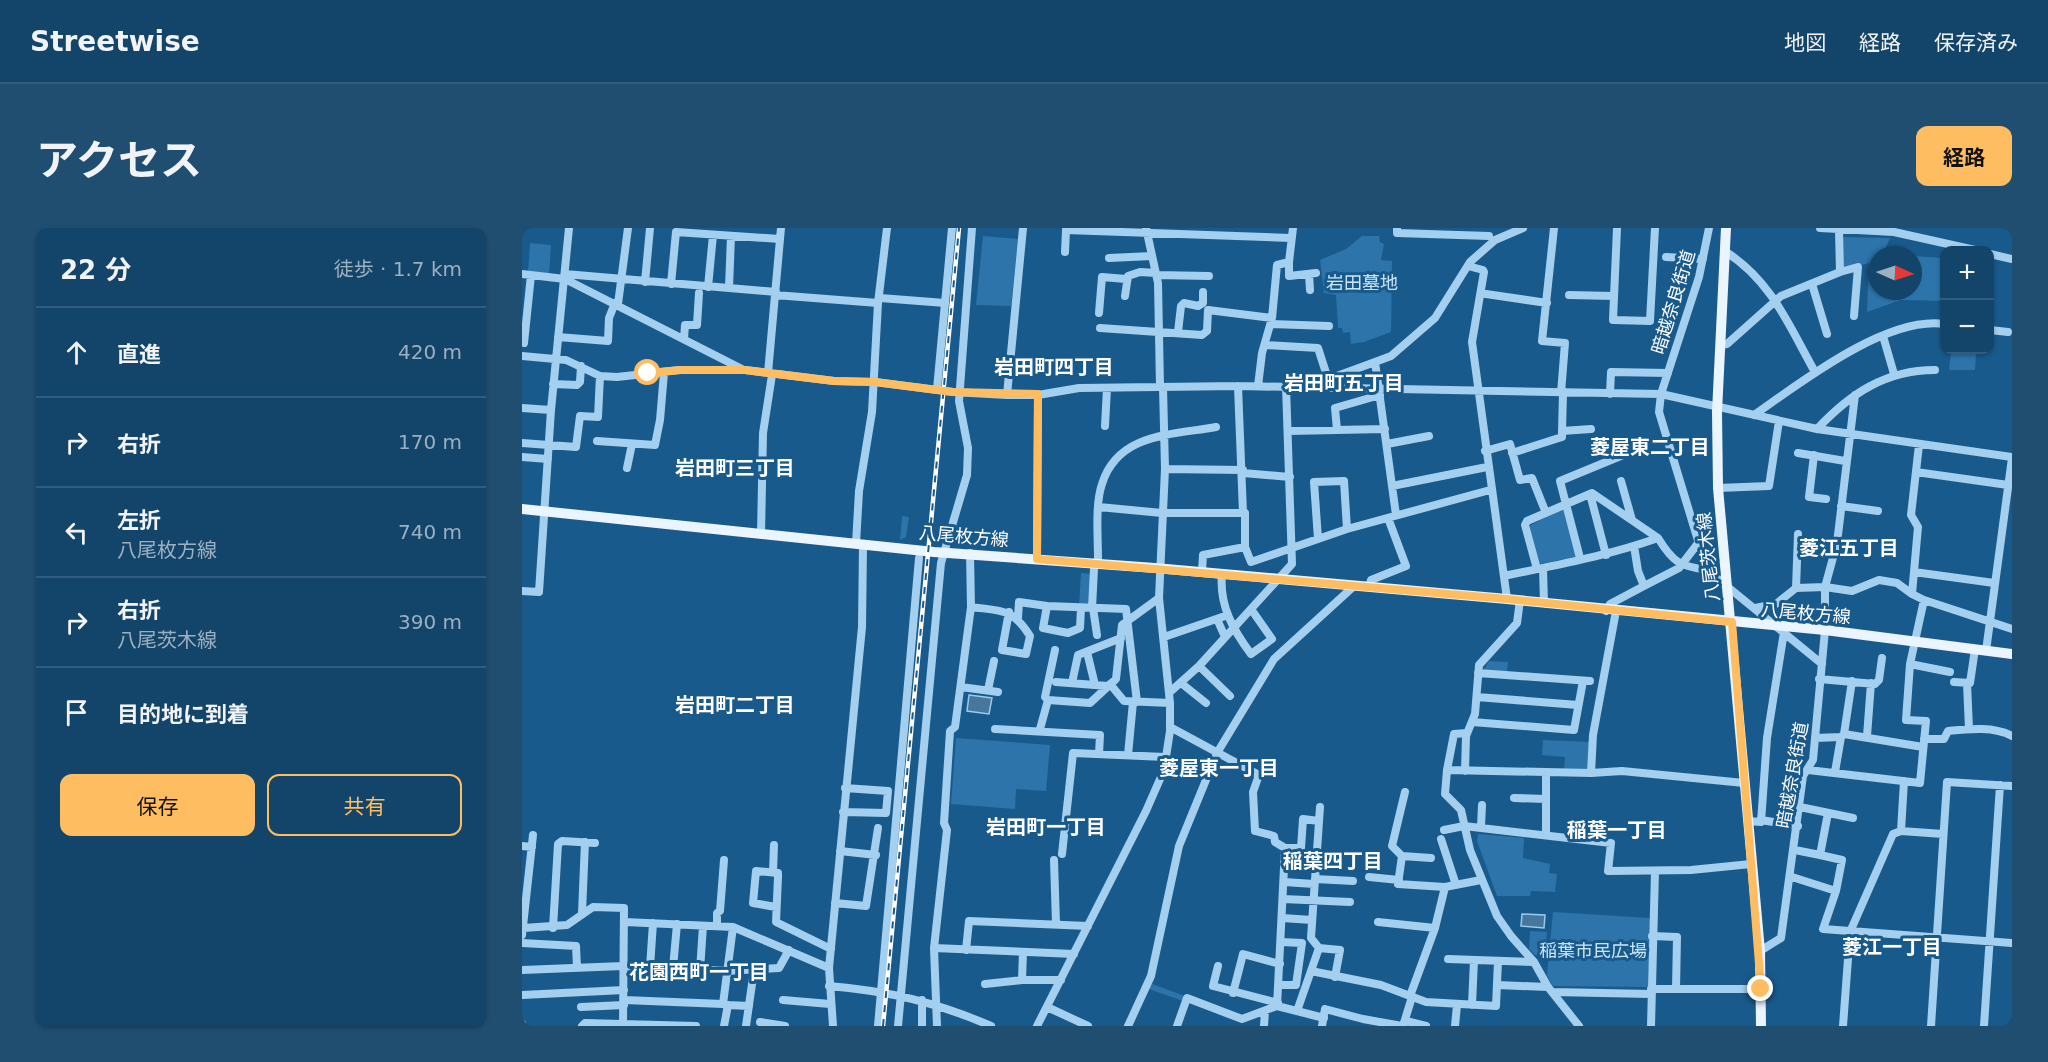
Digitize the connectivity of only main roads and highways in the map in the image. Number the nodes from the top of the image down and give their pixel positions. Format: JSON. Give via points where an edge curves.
{"nodes":[{"id":1,"x":1726,"y":228,"type":"edge"},
{"id":2,"x":522,"y":509,"type":"edge"},
{"id":3,"x":1732,"y":622,"type":"junction"},
{"id":4,"x":2012,"y":654,"type":"edge"},
{"id":5,"x":1761,"y":1026,"type":"edge"}],
"edges":[{"from":1,"to":3,"type":"main road","name":"八尾茨木線","via":[[1717,407],[1718,488]]},
{"from":2,"to":3,"type":"main road","name":"八尾枚方線","via":[[943,552],[1160,568]]},
{"from":3,"to":4,"type":"main road","name":"八尾枚方線"},
{"from":3,"to":5,"type":"main road","name":"八尾茨木線","via":[[1760,951]]}]}
